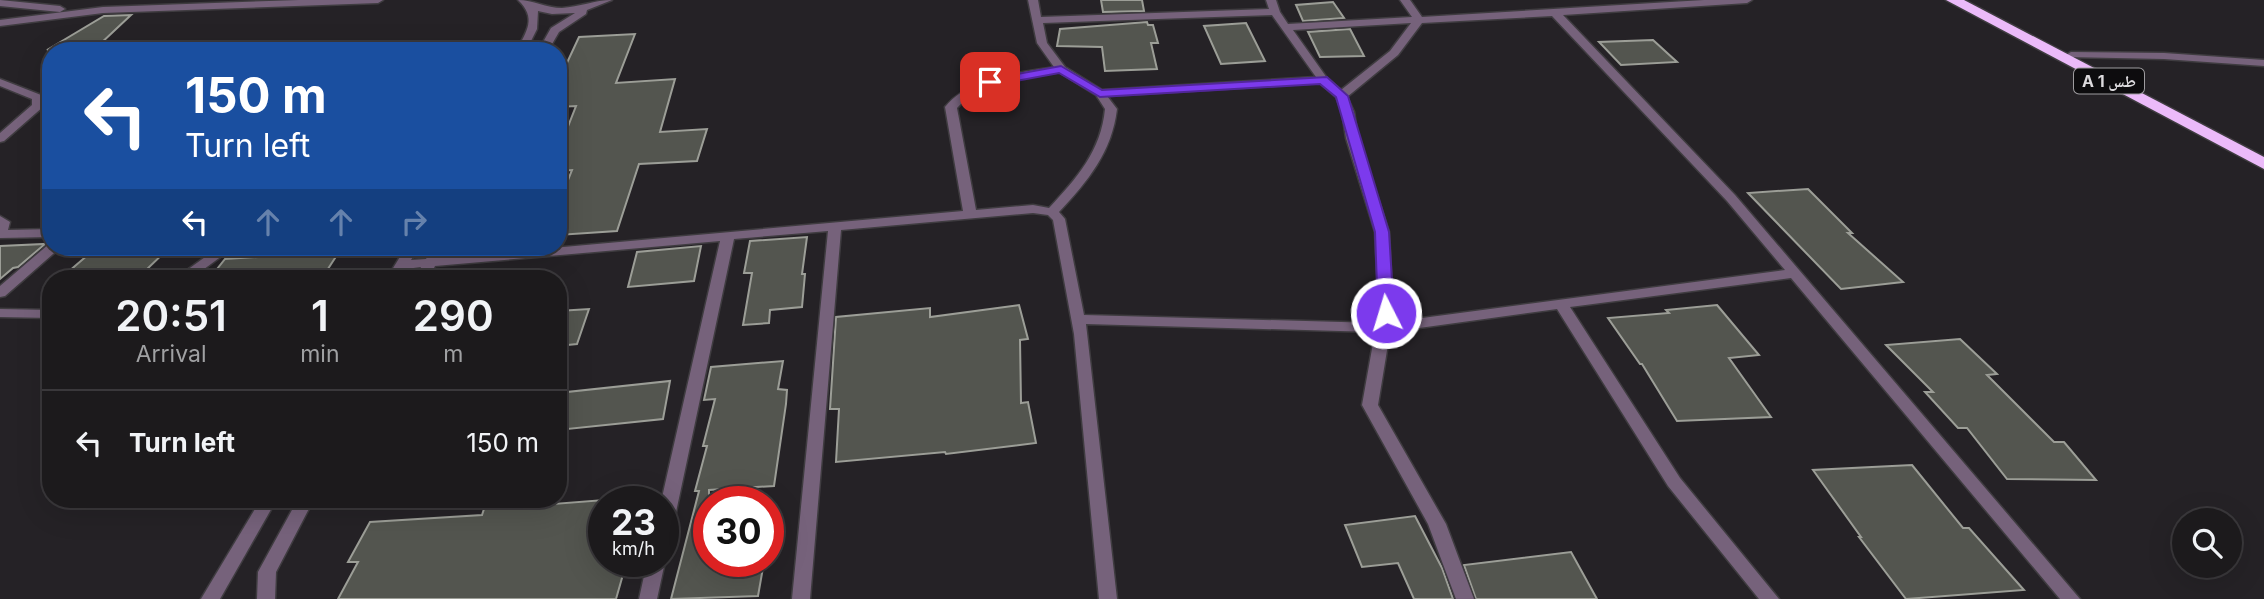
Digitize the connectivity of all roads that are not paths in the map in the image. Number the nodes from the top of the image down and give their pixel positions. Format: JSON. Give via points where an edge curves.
{"nodes":[{"id":1,"x":378,"y":0,"type":"edge"},
{"id":2,"x":1033,"y":0,"type":"edge"},
{"id":3,"x":1271,"y":0,"type":"edge"},
{"id":4,"x":1405,"y":0,"type":"edge"},
{"id":5,"x":1747,"y":0,"type":"edge"},
{"id":6,"x":1953,"y":0,"type":"edge"},
{"id":7,"x":1967,"y":0,"type":"edge"},
{"id":8,"x":605,"y":1,"type":"edge"},
{"id":9,"x":0,"y":3,"type":"edge"},
{"id":10,"x":527,"y":4,"type":"edge"},
{"id":11,"x":1637,"y":4,"type":"edge"},
{"id":12,"x":103,"y":10,"type":"junction"},
{"id":13,"x":1275,"y":12,"type":"junction"},
{"id":14,"x":1556,"y":13,"type":"junction"},
{"id":15,"x":1037,"y":20,"type":"junction"},
{"id":16,"x":1419,"y":20,"type":"junction"},
{"id":17,"x":0,"y":23,"type":"edge"},
{"id":18,"x":1286,"y":27,"type":"junction"},
{"id":19,"x":526,"y":42,"type":"edge"},
{"id":20,"x":548,"y":42,"type":"edge"},
{"id":21,"x":2071,"y":55,"type":"junction"},
{"id":22,"x":2264,"y":63,"type":"edge"},
{"id":23,"x":1061,"y":69,"type":"junction"},
{"id":24,"x":1323,"y":80,"type":"junction"},
{"id":25,"x":0,"y":82,"type":"edge"},
{"id":26,"x":1100,"y":93,"type":"junction"},
{"id":27,"x":1341,"y":96,"type":"junction"},
{"id":28,"x":0,"y":139,"type":"edge"},
{"id":29,"x":2264,"y":155,"type":"edge"},
{"id":30,"x":2264,"y":164,"type":"edge"},
{"id":31,"x":1052,"y":212,"type":"junction"},
{"id":32,"x":970,"y":215,"type":"junction"},
{"id":33,"x":0,"y":220,"type":"edge"},
{"id":34,"x":835,"y":227,"type":"junction"},
{"id":35,"x":42,"y":233,"type":"edge"},
{"id":36,"x":0,"y":234,"type":"edge"},
{"id":37,"x":728,"y":235,"type":"junction"},
{"id":38,"x":567,"y":250,"type":"edge"},
{"id":39,"x":43,"y":256,"type":"edge"},
{"id":40,"x":214,"y":256,"type":"edge"},
{"id":41,"x":434,"y":256,"type":"edge"},
{"id":42,"x":496,"y":256,"type":"edge"},
{"id":43,"x":430,"y":262,"type":"junction"},
{"id":44,"x":194,"y":270,"type":"edge"},
{"id":45,"x":404,"y":270,"type":"edge"},
{"id":46,"x":426,"y":270,"type":"edge"},
{"id":47,"x":1795,"y":272,"type":"junction"},
{"id":48,"x":0,"y":293,"type":"edge"},
{"id":49,"x":1561,"y":304,"type":"junction"},
{"id":50,"x":0,"y":313,"type":"edge"},
{"id":51,"x":42,"y":314,"type":"edge"},
{"id":52,"x":1078,"y":319,"type":"junction"},
{"id":53,"x":1383,"y":328,"type":"junction"},
{"id":54,"x":673,"y":486,"type":"edge"},
{"id":55,"x":264,"y":508,"type":"edge"},
{"id":56,"x":301,"y":508,"type":"edge"},
{"id":57,"x":653,"y":577,"type":"edge"},
{"id":58,"x":210,"y":599,"type":"edge"},
{"id":59,"x":266,"y":599,"type":"edge"},
{"id":60,"x":648,"y":599,"type":"edge"},
{"id":61,"x":801,"y":599,"type":"edge"},
{"id":62,"x":1108,"y":599,"type":"edge"},
{"id":63,"x":1465,"y":599,"type":"edge"},
{"id":64,"x":1770,"y":599,"type":"edge"},
{"id":65,"x":2071,"y":599,"type":"edge"}],
"edges":[{"from":1,"to":12,"type":"street"},
{"from":2,"to":15,"type":"street"},
{"from":3,"to":13,"type":"street"},
{"from":4,"to":16,"type":"street"},
{"from":5,"to":11,"type":"street"},
{"from":6,"to":30,"type":"highway","number":"A 1 طس"},
{"from":7,"to":21,"type":"highway","number":"A 1 طس"},
{"from":8,"to":10,"type":"street","via":[[551,11]]},
{"from":8,"to":20,"type":"street","via":[[564,22]]},
{"from":9,"to":12,"type":"street"},
{"from":10,"to":19,"type":"street","via":[[534,11]]},
{"from":11,"to":14,"type":"street"},
{"from":12,"to":17,"type":"street"},
{"from":13,"to":15,"type":"street","via":[[1164,12]]},
{"from":13,"to":18,"type":"street"},
{"from":14,"to":16,"type":"street"},
{"from":14,"to":47,"type":"street"},
{"from":15,"to":23,"type":"street","via":[[1042,43]]},
{"from":16,"to":18,"type":"street"},
{"from":16,"to":27,"type":"street","via":[[1394,53]]},
{"from":18,"to":24,"type":"street"},
{"from":21,"to":22,"type":"street"},
{"from":21,"to":29,"type":"highway","number":"A 1 طس"},
{"from":23,"to":26,"type":"street"},
{"from":23,"to":32,"type":"street","via":[[990,82],[961,94],[951,107]]},
{"from":24,"to":26,"type":"street"},
{"from":24,"to":27,"type":"street"},
{"from":25,"to":28,"type":"street","via":[[37,97],[38,106]]},
{"from":26,"to":31,"type":"street","via":[[1111,109],[1110,132],[1085,177]]},
{"from":27,"to":53,"type":"street","via":[[1382,232]]},
{"from":31,"to":32,"type":"street","via":[[1033,209]]},
{"from":31,"to":52,"type":"street","via":[[1059,219]]},
{"from":32,"to":34,"type":"street"},
{"from":33,"to":36,"type":"street","via":[[4,222]]},
{"from":34,"to":37,"type":"street"},
{"from":34,"to":61,"type":"street"},
{"from":35,"to":36,"type":"street"},
{"from":37,"to":38,"type":"street"},
{"from":37,"to":54,"type":"street"},
{"from":39,"to":48,"type":"street"},
{"from":40,"to":44,"type":"street"},
{"from":41,"to":43,"type":"street"},
{"from":42,"to":43,"type":"street"},
{"from":43,"to":45,"type":"street"},
{"from":43,"to":46,"type":"street"},
{"from":47,"to":49,"type":"street"},
{"from":47,"to":65,"type":"street"},
{"from":49,"to":53,"type":"street"},
{"from":49,"to":64,"type":"street","via":[[1674,482]]},
{"from":50,"to":51,"type":"street"},
{"from":52,"to":53,"type":"street"},
{"from":52,"to":62,"type":"street"},
{"from":53,"to":63,"type":"street","via":[[1370,405],[1437,524]]},
{"from":55,"to":58,"type":"street"},
{"from":56,"to":59,"type":"street","via":[[267,572]]},
{"from":57,"to":60,"type":"street"}]}
